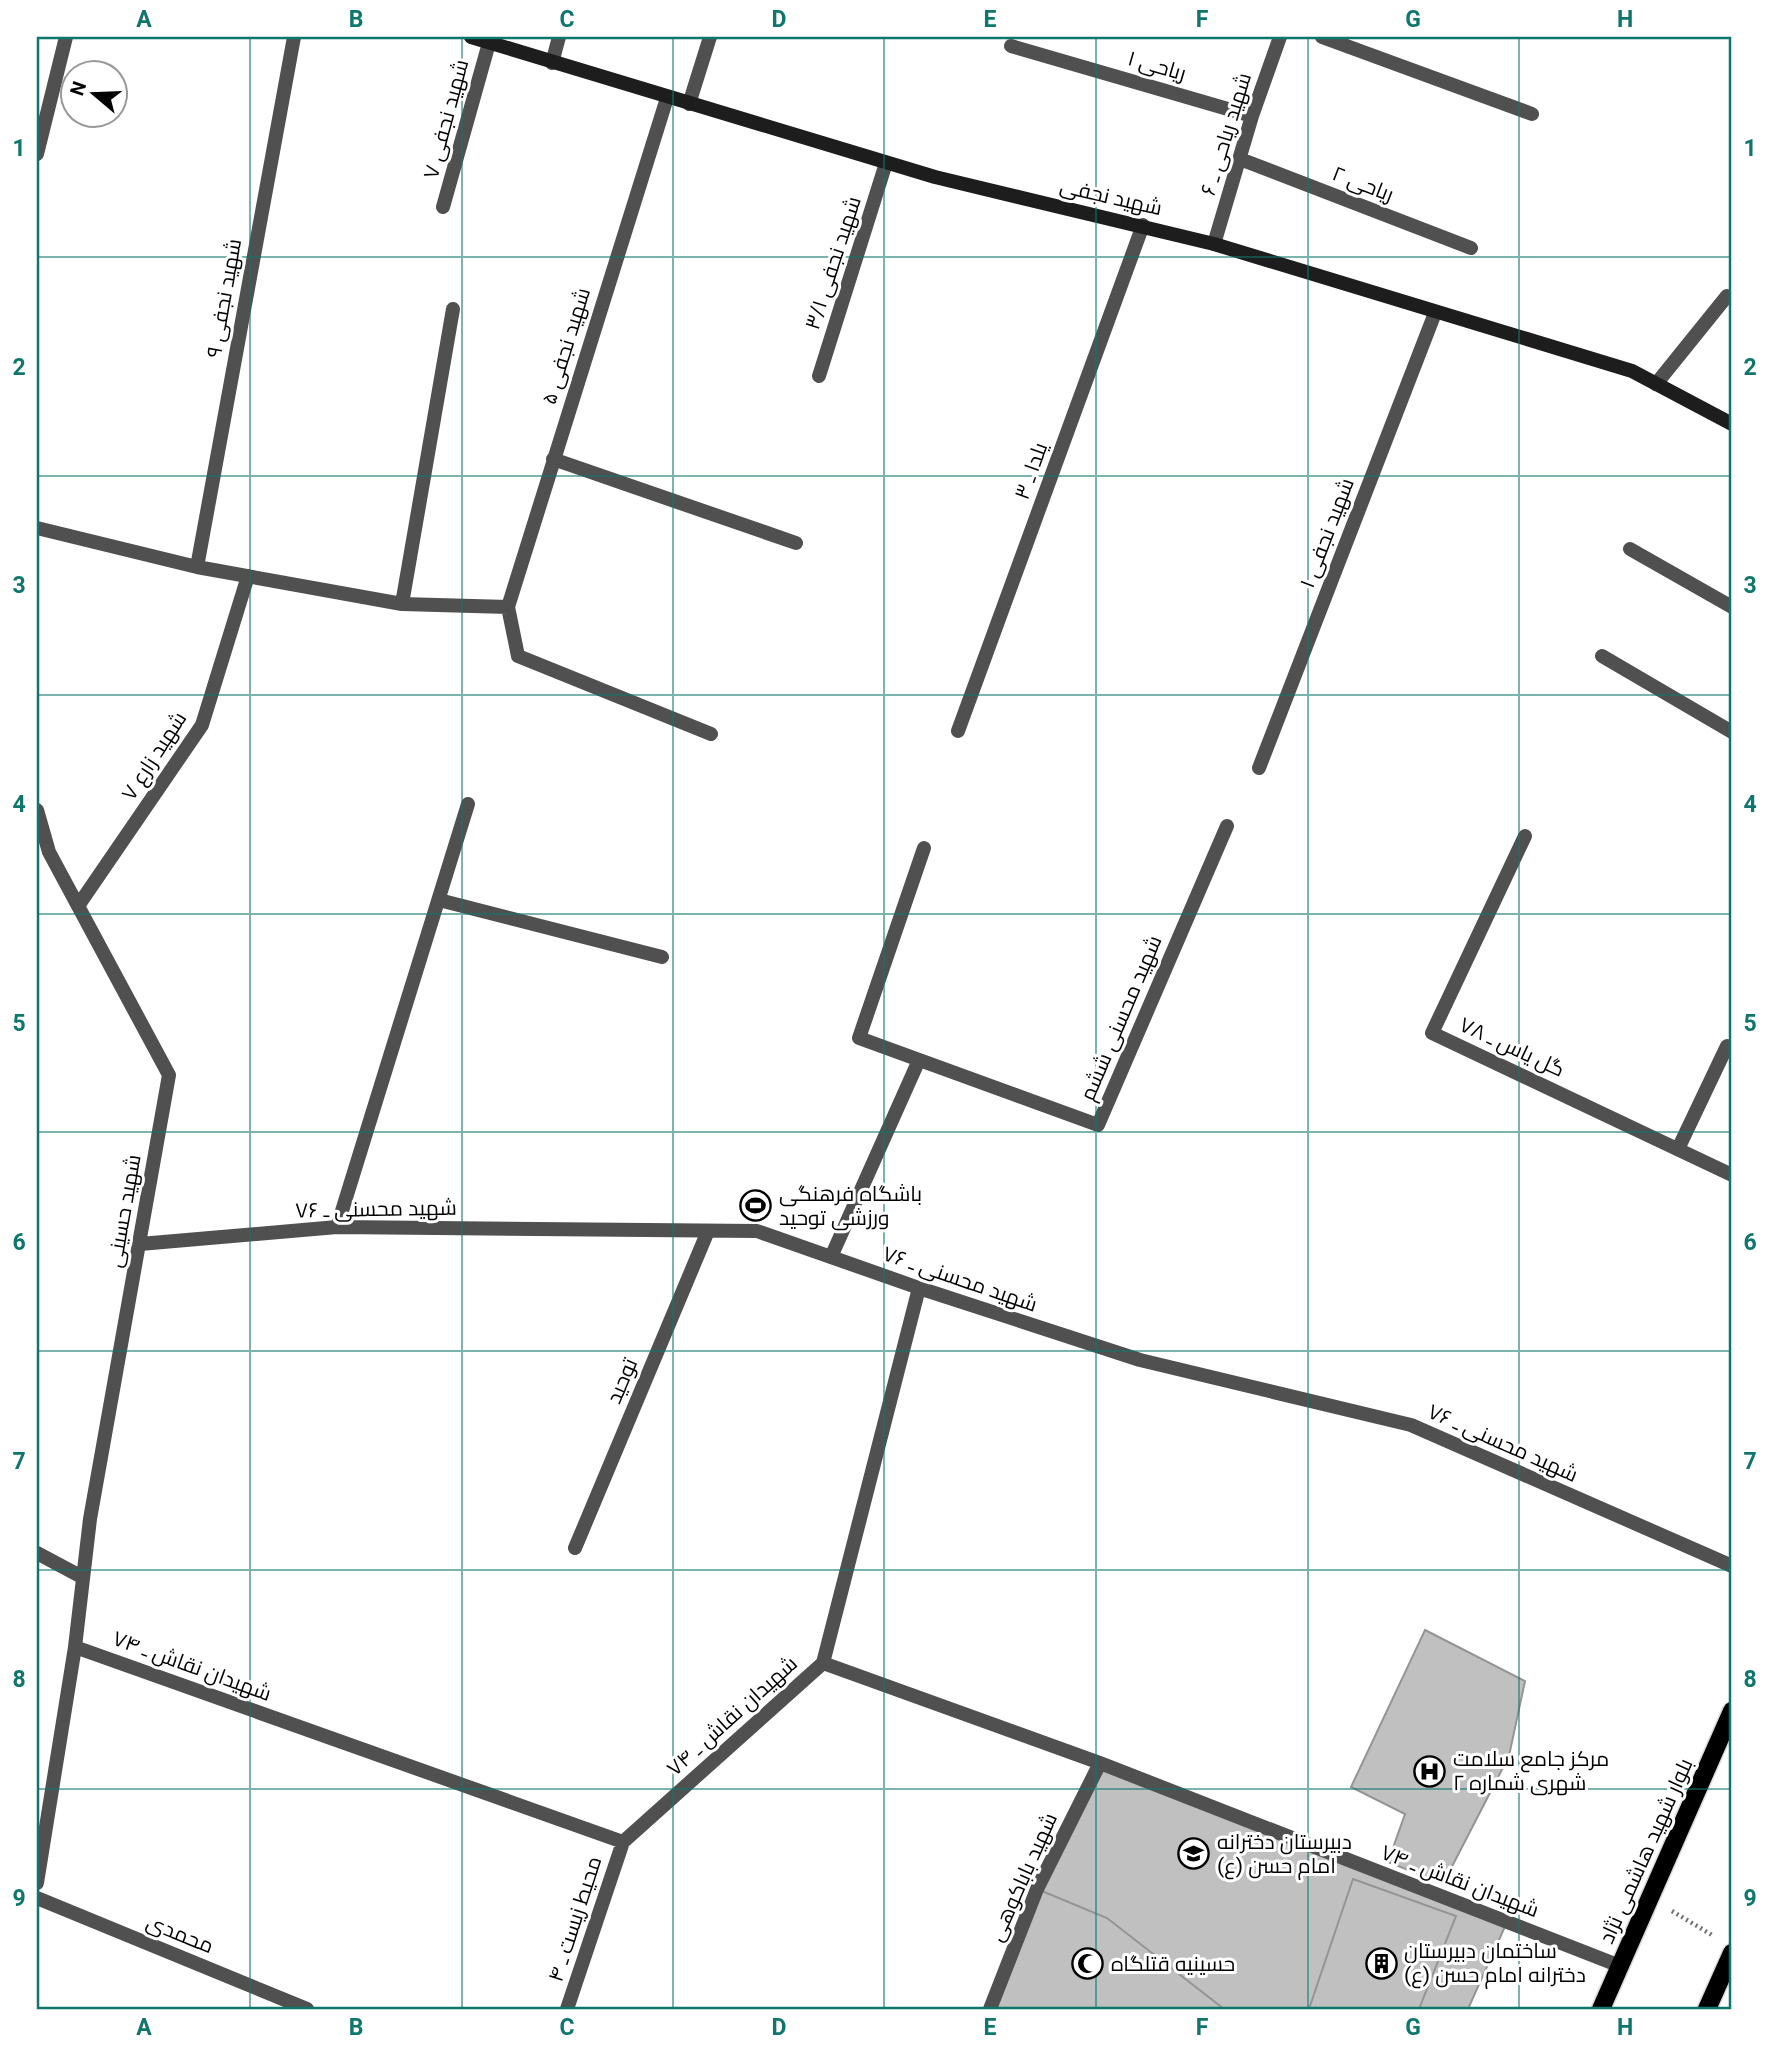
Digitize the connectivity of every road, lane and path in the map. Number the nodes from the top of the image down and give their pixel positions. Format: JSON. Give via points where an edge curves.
{"nodes":[{"id":1,"x":66,"y":37,"type":"edge"},
{"id":2,"x":293,"y":37,"type":"edge"},
{"id":3,"x":471,"y":37,"type":"edge"},
{"id":4,"x":559,"y":37,"type":"edge"},
{"id":5,"x":710,"y":37,"type":"edge"},
{"id":6,"x":1280,"y":37,"type":"edge"},
{"id":7,"x":1322,"y":37,"type":"edge"},
{"id":8,"x":489,"y":43,"type":"junction"},
{"id":9,"x":1011,"y":46,"type":"dead end"},
{"id":10,"x":552,"y":63,"type":"junction"},
{"id":11,"x":667,"y":98,"type":"junction"},
{"id":12,"x":689,"y":104,"type":"junction"},
{"id":13,"x":1532,"y":114,"type":"dead end"},
{"id":14,"x":1252,"y":116,"type":"junction"},
{"id":15,"x":37,"y":154,"type":"edge"},
{"id":16,"x":1240,"y":159,"type":"junction"},
{"id":17,"x":886,"y":163,"type":"junction"},
{"id":18,"x":443,"y":207,"type":"dead end"},
{"id":19,"x":1143,"y":225,"type":"junction"},
{"id":20,"x":1214,"y":244,"type":"junction"},
{"id":21,"x":1471,"y":248,"type":"dead end"},
{"id":22,"x":1727,"y":296,"type":"dead end"},
{"id":23,"x":453,"y":309,"type":"dead end"},
{"id":24,"x":1435,"y":313,"type":"junction"},
{"id":25,"x":819,"y":376,"type":"dead end"},
{"id":26,"x":1656,"y":384,"type":"junction"},
{"id":27,"x":1732,"y":424,"type":"edge"},
{"id":28,"x":553,"y":459,"type":"junction"},
{"id":29,"x":37,"y":528,"type":"edge"},
{"id":30,"x":796,"y":543,"type":"dead end"},
{"id":31,"x":1630,"y":549,"type":"dead end"},
{"id":32,"x":197,"y":566,"type":"junction"},
{"id":33,"x":248,"y":576,"type":"junction"},
{"id":34,"x":402,"y":604,"type":"junction"},
{"id":35,"x":508,"y":607,"type":"junction"},
{"id":36,"x":1732,"y":607,"type":"edge"},
{"id":37,"x":1602,"y":656,"type":"dead end"},
{"id":38,"x":958,"y":731,"type":"dead end"},
{"id":39,"x":1732,"y":732,"type":"edge"},
{"id":40,"x":711,"y":734,"type":"dead end"},
{"id":41,"x":1259,"y":768,"type":"dead end"},
{"id":42,"x":467,"y":804,"type":"dead end"},
{"id":43,"x":37,"y":810,"type":"edge"},
{"id":44,"x":1227,"y":825,"type":"dead end"},
{"id":45,"x":1525,"y":836,"type":"dead end"},
{"id":46,"x":923,"y":848,"type":"dead end"},
{"id":47,"x":439,"y":900,"type":"junction"},
{"id":48,"x":78,"y":906,"type":"junction"},
{"id":49,"x":662,"y":957,"type":"dead end"},
{"id":50,"x":1727,"y":1046,"type":"dead end"},
{"id":51,"x":919,"y":1060,"type":"junction"},
{"id":52,"x":1678,"y":1149,"type":"junction"},
{"id":53,"x":1732,"y":1175,"type":"edge"},
{"id":54,"x":337,"y":1227,"type":"junction"},
{"id":55,"x":708,"y":1231,"type":"junction"},
{"id":56,"x":140,"y":1244,"type":"junction"},
{"id":57,"x":831,"y":1257,"type":"junction"},
{"id":58,"x":919,"y":1288,"type":"junction"},
{"id":59,"x":575,"y":1548,"type":"dead end"},
{"id":60,"x":37,"y":1553,"type":"edge"},
{"id":61,"x":1732,"y":1566,"type":"edge"},
{"id":62,"x":82,"y":1577,"type":"junction"},
{"id":63,"x":75,"y":1647,"type":"junction"},
{"id":64,"x":822,"y":1663,"type":"junction"},
{"id":65,"x":1732,"y":1711,"type":"edge"},
{"id":66,"x":1100,"y":1763,"type":"junction"},
{"id":67,"x":623,"y":1842,"type":"junction"},
{"id":68,"x":37,"y":1883,"type":"edge"},
{"id":69,"x":37,"y":1898,"type":"edge"},
{"id":70,"x":1650,"y":1898,"type":"junction"},
{"id":71,"x":1726,"y":1947,"type":"edge"},
{"id":72,"x":1620,"y":1966,"type":"junction"},
{"id":73,"x":307,"y":2009,"type":"edge"},
{"id":74,"x":567,"y":2009,"type":"edge"},
{"id":75,"x":990,"y":2009,"type":"edge"},
{"id":76,"x":1601,"y":2009,"type":"edge"},
{"id":77,"x":1707,"y":2009,"type":"edge"}],
"edges":[{"from":1,"to":15,"type":"street"},
{"from":2,"to":32,"type":"street","name":"شهید نجفی ۹"},
{"from":3,"to":8,"type":"street","name":"شهید نجفی"},
{"from":4,"to":10,"type":"street"},
{"from":5,"to":12,"type":"street"},
{"from":6,"to":14,"type":"street","name":"شهید ریاحی ـ ۶"},
{"from":7,"to":13,"type":"street"},
{"from":8,"to":10,"type":"street","name":"شهید نجفی"},
{"from":8,"to":18,"type":"street","name":"شهید نجفی ۷"},
{"from":9,"to":14,"type":"street","name":"ریاحی ۱"},
{"from":10,"to":11,"type":"street","name":"شهید نجفی"},
{"from":11,"to":12,"type":"street","name":"شهید نجفی"},
{"from":11,"to":28,"type":"street","name":"شهید نجفی ۵"},
{"from":12,"to":17,"type":"street","name":"شهید نجفی"},
{"from":14,"to":16,"type":"street","name":"شهید ریاحی ـ ۶"},
{"from":16,"to":20,"type":"street","name":"شهید ریاحی ـ ۶"},
{"from":16,"to":21,"type":"street","name":"ریاحی ۲"},
{"from":17,"to":19,"type":"street","name":"شهید نجفی"},
{"from":17,"to":25,"type":"street","name":"شهید نجفی ۳/۱"},
{"from":19,"to":20,"type":"street","name":"شهید نجفی"},
{"from":19,"to":38,"type":"street","name":"یلدا ـ ۳"},
{"from":20,"to":24,"type":"street","name":"شهید نجفی"},
{"from":22,"to":26,"type":"street"},
{"from":23,"to":34,"type":"street"},
{"from":24,"to":26,"type":"street","name":"شهید نجفی","via":[[1632,371]]},
{"from":24,"to":41,"type":"street","name":"شهید نجفی ۱"},
{"from":26,"to":27,"type":"street","name":"شهید نجفی"},
{"from":28,"to":30,"type":"street"},
{"from":28,"to":35,"type":"street","name":"شهید نجفی ۵"},
{"from":29,"to":32,"type":"street"},
{"from":31,"to":36,"type":"street"},
{"from":32,"to":33,"type":"street"},
{"from":33,"to":34,"type":"street"},
{"from":33,"to":48,"type":"street","name":"شهید زارع ۷","via":[[202,725]]},
{"from":34,"to":35,"type":"street"},
{"from":35,"to":40,"type":"street","via":[[518,656]]},
{"from":37,"to":39,"type":"street"},
{"from":42,"to":47,"type":"street"},
{"from":43,"to":48,"type":"street","name":"شهید حسینی","via":[[49,852]]},
{"from":44,"to":51,"type":"street","name":"شهید محسنی ششم","via":[[1098,1125]]},
{"from":45,"to":52,"type":"street","name":"گل یاس ـ ۷۸","via":[[1432,1033]]},
{"from":46,"to":51,"type":"street","via":[[859,1038]]},
{"from":47,"to":49,"type":"street"},
{"from":47,"to":54,"type":"street"},
{"from":48,"to":56,"type":"street","name":"شهید حسینی","via":[[169,1075]]},
{"from":50,"to":52,"type":"street"},
{"from":51,"to":57,"type":"street"},
{"from":52,"to":53,"type":"street","name":"گل یاس ـ ۷۸"},
{"from":54,"to":55,"type":"street","name":"شهید محسنی ـ ۷۶"},
{"from":54,"to":56,"type":"street","name":"شهید محسنی ـ ۷۶"},
{"from":55,"to":57,"type":"street","name":"شهید محسنی ـ ۷۶","via":[[757,1231]]},
{"from":55,"to":59,"type":"street","name":"توحید"},
{"from":56,"to":62,"type":"street","name":"شهید حسینی"},
{"from":57,"to":58,"type":"street","name":"شهید محسنی ـ ۷۶"},
{"from":58,"to":61,"type":"street","name":"شهید محسنی ـ ۷۶","via":[[1140,1360],[1411,1425]]},
{"from":58,"to":64,"type":"street"},
{"from":60,"to":62,"type":"street"},
{"from":62,"to":63,"type":"street","name":"شهید حسینی"},
{"from":63,"to":67,"type":"street","name":"شهیدان نقاش ـ ۷۴"},
{"from":63,"to":68,"type":"street","name":"شهید حسینی"},
{"from":64,"to":66,"type":"street","name":"شهیدان نقاش ـ ۷۴"},
{"from":64,"to":67,"type":"street","name":"شهیدان نقاش ـ ۷۴"},
{"from":65,"to":70,"type":"main road","name":"بلوار شهید هاشمی نژاد"},
{"from":66,"to":72,"type":"street","name":"شهیدان نقاش ـ ۷۴"},
{"from":66,"to":75,"type":"street","name":"شهید باباکوهی","via":[[1037,1889]]},
{"from":67,"to":74,"type":"street","name":"محیط زیست ـ ۴"},
{"from":69,"to":73,"type":"street","name":"محمدی"},
{"from":70,"to":71,"type":"path"},
{"from":70,"to":72,"type":"main road","name":"بلوار شهید هاشمی نژاد"},
{"from":71,"to":77,"type":"main road"},
{"from":72,"to":76,"type":"main road","name":"بلوار شهید هاشمی نژاد"}]}
